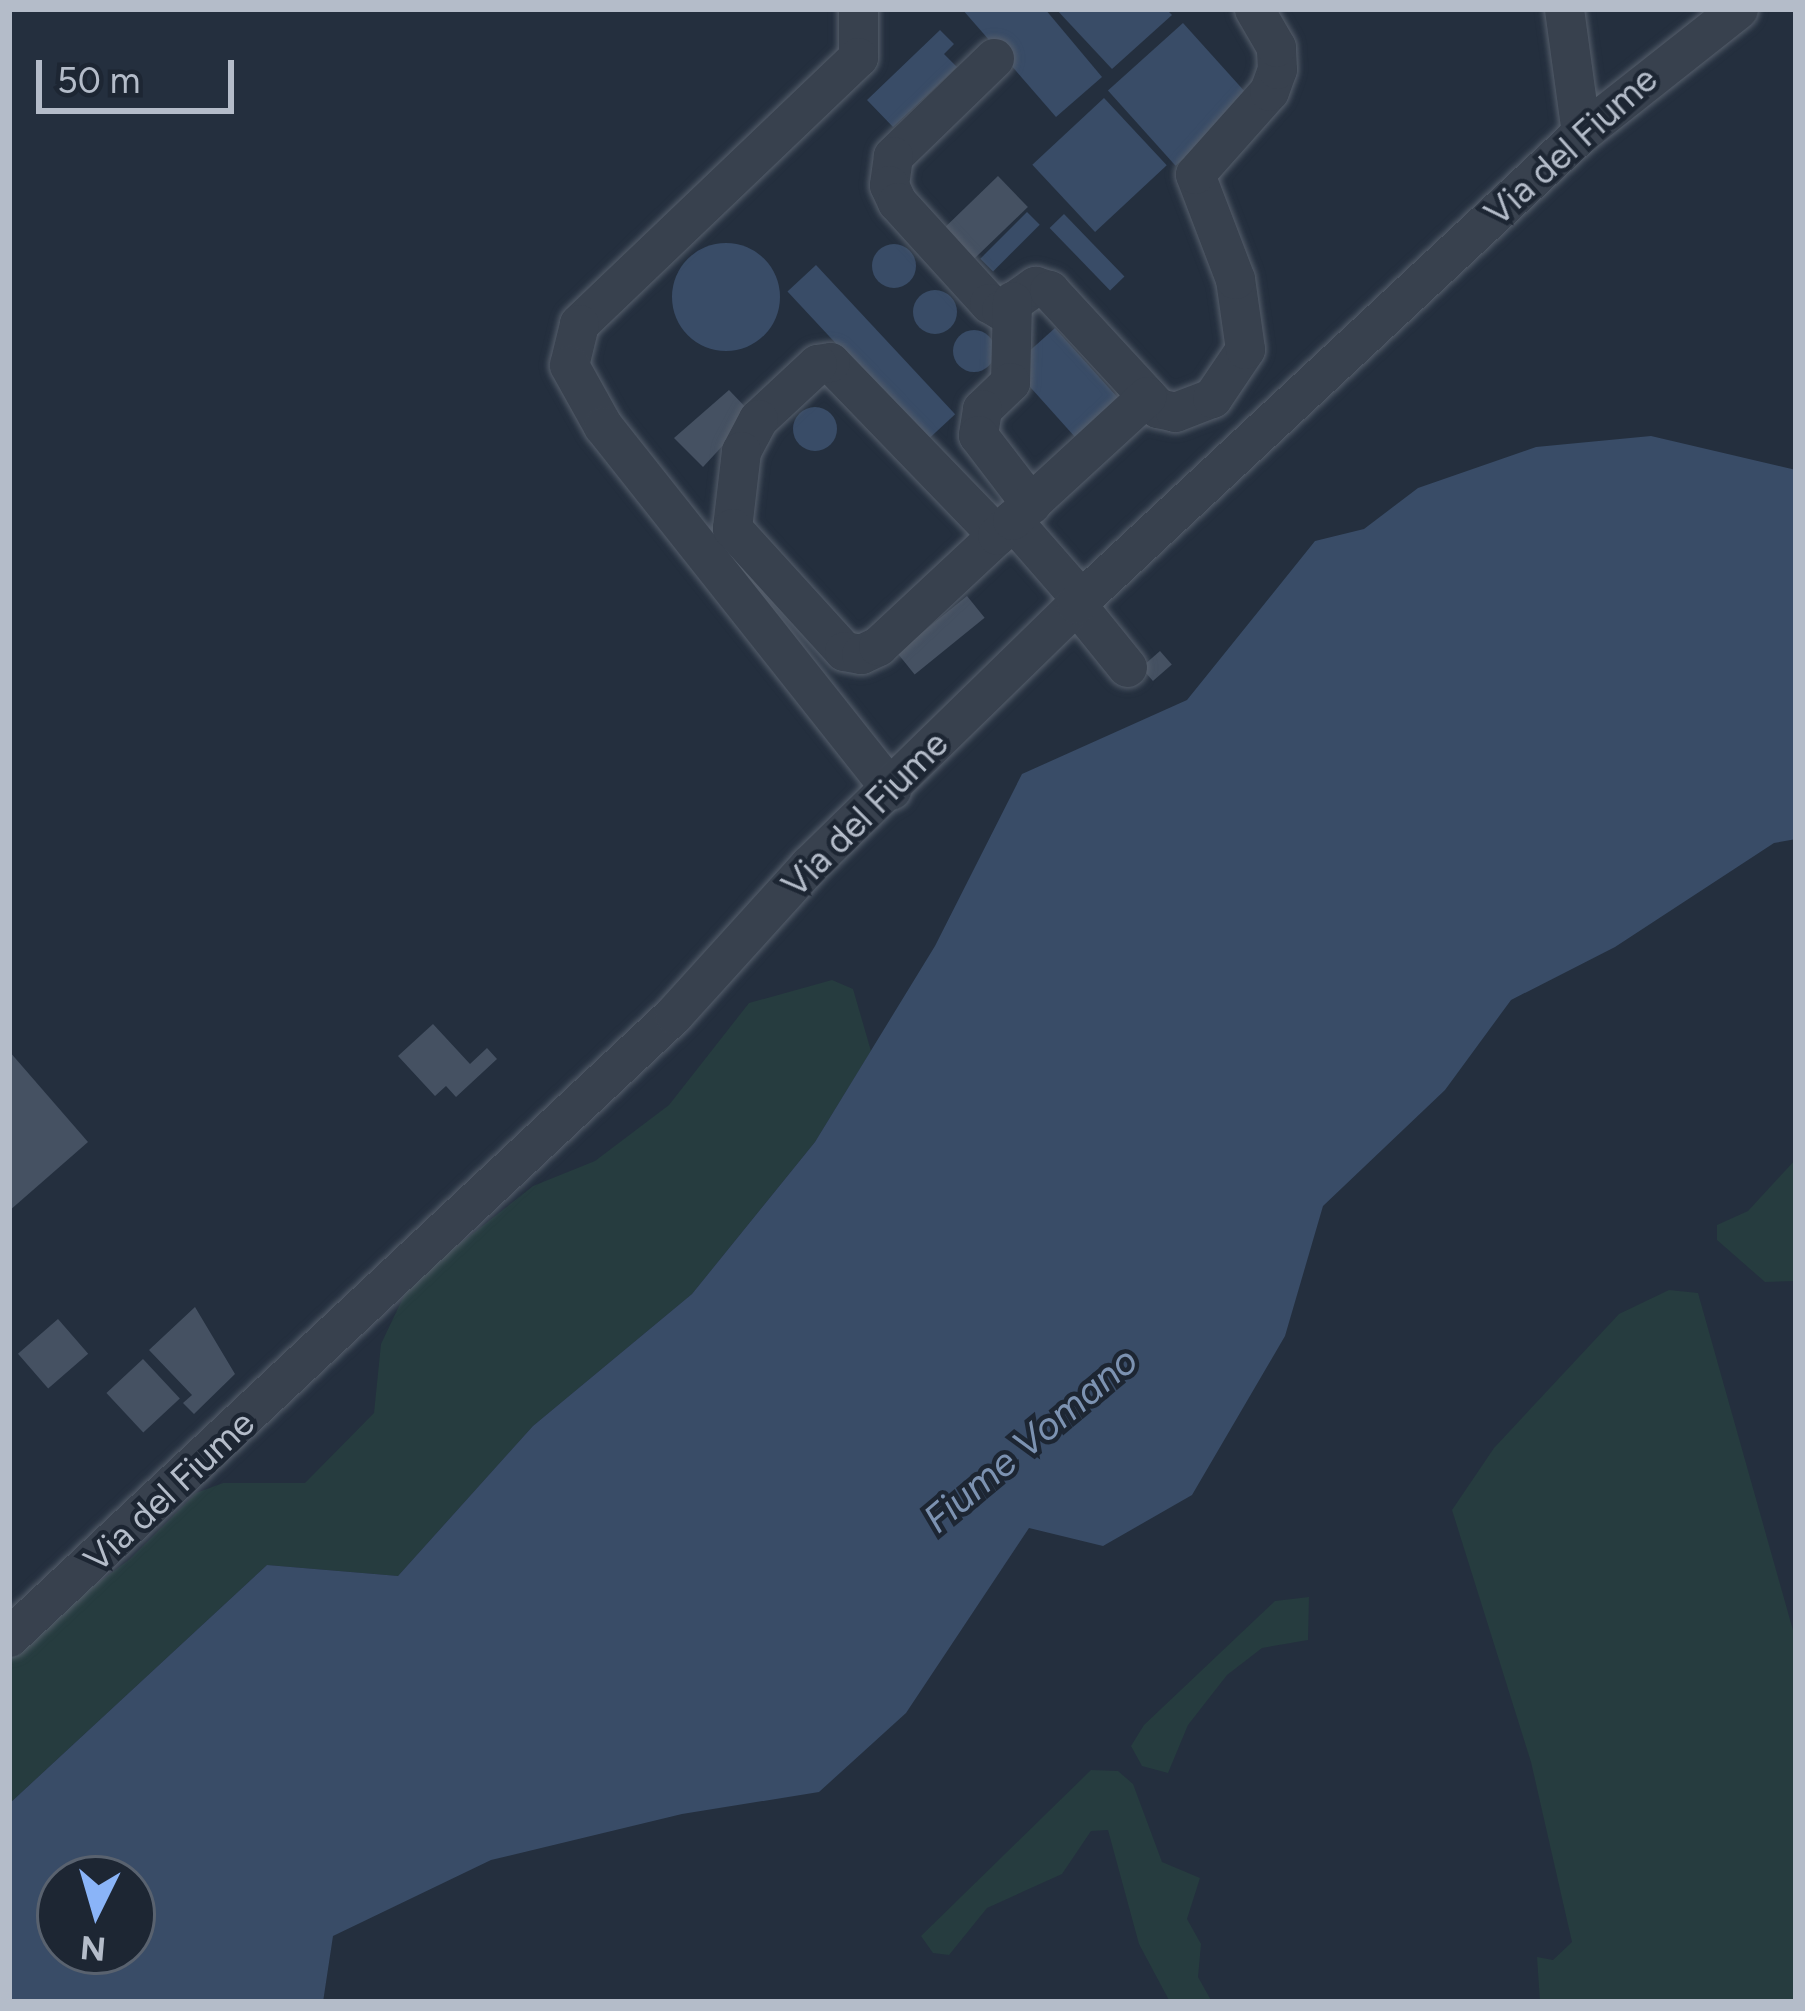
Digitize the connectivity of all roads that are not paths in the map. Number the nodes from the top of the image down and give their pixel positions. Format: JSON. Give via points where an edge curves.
{"nodes":[{"id":1,"x":858,"y":9,"type":"edge"},
{"id":2,"x":1254,"y":9,"type":"edge"},
{"id":3,"x":1564,"y":9,"type":"edge"},
{"id":4,"x":1738,"y":9,"type":"edge"},
{"id":5,"x":994,"y":58,"type":"dead end"},
{"id":6,"x":1581,"y":133,"type":"junction"},
{"id":7,"x":1012,"y":302,"type":"junction"},
{"id":8,"x":1147,"y":396,"type":"junction"},
{"id":9,"x":1013,"y":520,"type":"junction"},
{"id":10,"x":1078,"y":602,"type":"junction"},
{"id":11,"x":1127,"y":667,"type":"dead end"},
{"id":12,"x":892,"y":790,"type":"junction"},
{"id":13,"x":9,"y":1637,"type":"edge"}],
"edges":[{"from":1,"to":12,"type":"street","via":[[858,57],[850,67],[579,324],[569,365],[602,426]]},
{"from":2,"to":8,"type":"street","via":[[1276,46],[1277,69],[1269,91],[1195,174],[1234,279],[1244,349],[1226,386],[1195,408],[1159,408]]},
{"from":3,"to":6,"type":"street"},
{"from":4,"to":6,"type":"street","name":"Via del Fiume"},
{"from":5,"to":7,"type":"street","via":[[893,156],[889,185],[989,303],[1001,310]]},
{"from":6,"to":10,"type":"street","name":"Via del Fiume"},
{"from":7,"to":8,"type":"street","via":[[1035,286],[1049,290]]},
{"from":7,"to":9,"type":"street","via":[[1010,382],[982,409],[979,435]]},
{"from":8,"to":9,"type":"street"},
{"from":9,"to":9,"type":"street","via":[[830,362],[758,419],[740,451],[733,528],[844,651],[878,646]]},
{"from":9,"to":10,"type":"street"},
{"from":10,"to":11,"type":"street"},
{"from":10,"to":12,"type":"street","name":"Via del Fiume"},
{"from":12,"to":13,"type":"street","name":"Via del Fiume","via":[[809,865],[674,1014]]}]}
